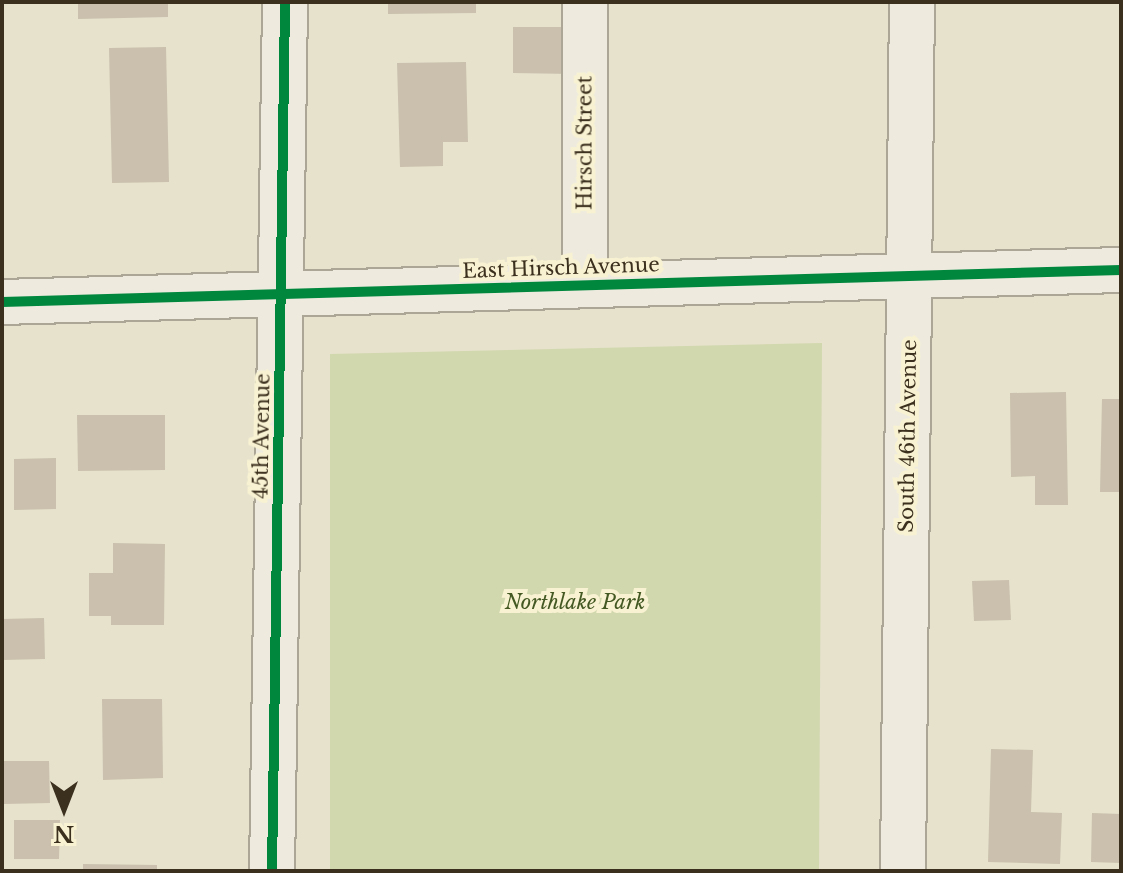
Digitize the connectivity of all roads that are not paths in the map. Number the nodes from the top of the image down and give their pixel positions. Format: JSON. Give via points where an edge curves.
{"nodes":[{"id":1,"x":285,"y":2,"type":"edge"},
{"id":2,"x":585,"y":2,"type":"edge"},
{"id":3,"x":912,"y":2,"type":"edge"},
{"id":4,"x":1121,"y":270,"type":"edge"},
{"id":5,"x":909,"y":276,"type":"junction"},
{"id":6,"x":585,"y":285,"type":"junction"},
{"id":7,"x":283,"y":294,"type":"junction"},
{"id":8,"x":2,"y":302,"type":"edge"},
{"id":9,"x":272,"y":871,"type":"edge"},
{"id":10,"x":903,"y":871,"type":"edge"}],
"edges":[{"from":1,"to":7,"type":"street","name":"45th Avenue"},
{"from":2,"to":6,"type":"street","name":"Hirsch Street"},
{"from":3,"to":5,"type":"street","name":"South 46th Avenue"},
{"from":4,"to":5,"type":"street","name":"East Hirsch Avenue"},
{"from":5,"to":6,"type":"street","name":"East Hirsch Avenue"},
{"from":5,"to":10,"type":"street","name":"South 46th Avenue"},
{"from":6,"to":7,"type":"street","name":"East Hirsch Avenue"},
{"from":7,"to":8,"type":"street","name":"East Hirsch Avenue"},
{"from":7,"to":9,"type":"street","name":"45th Avenue"}]}
